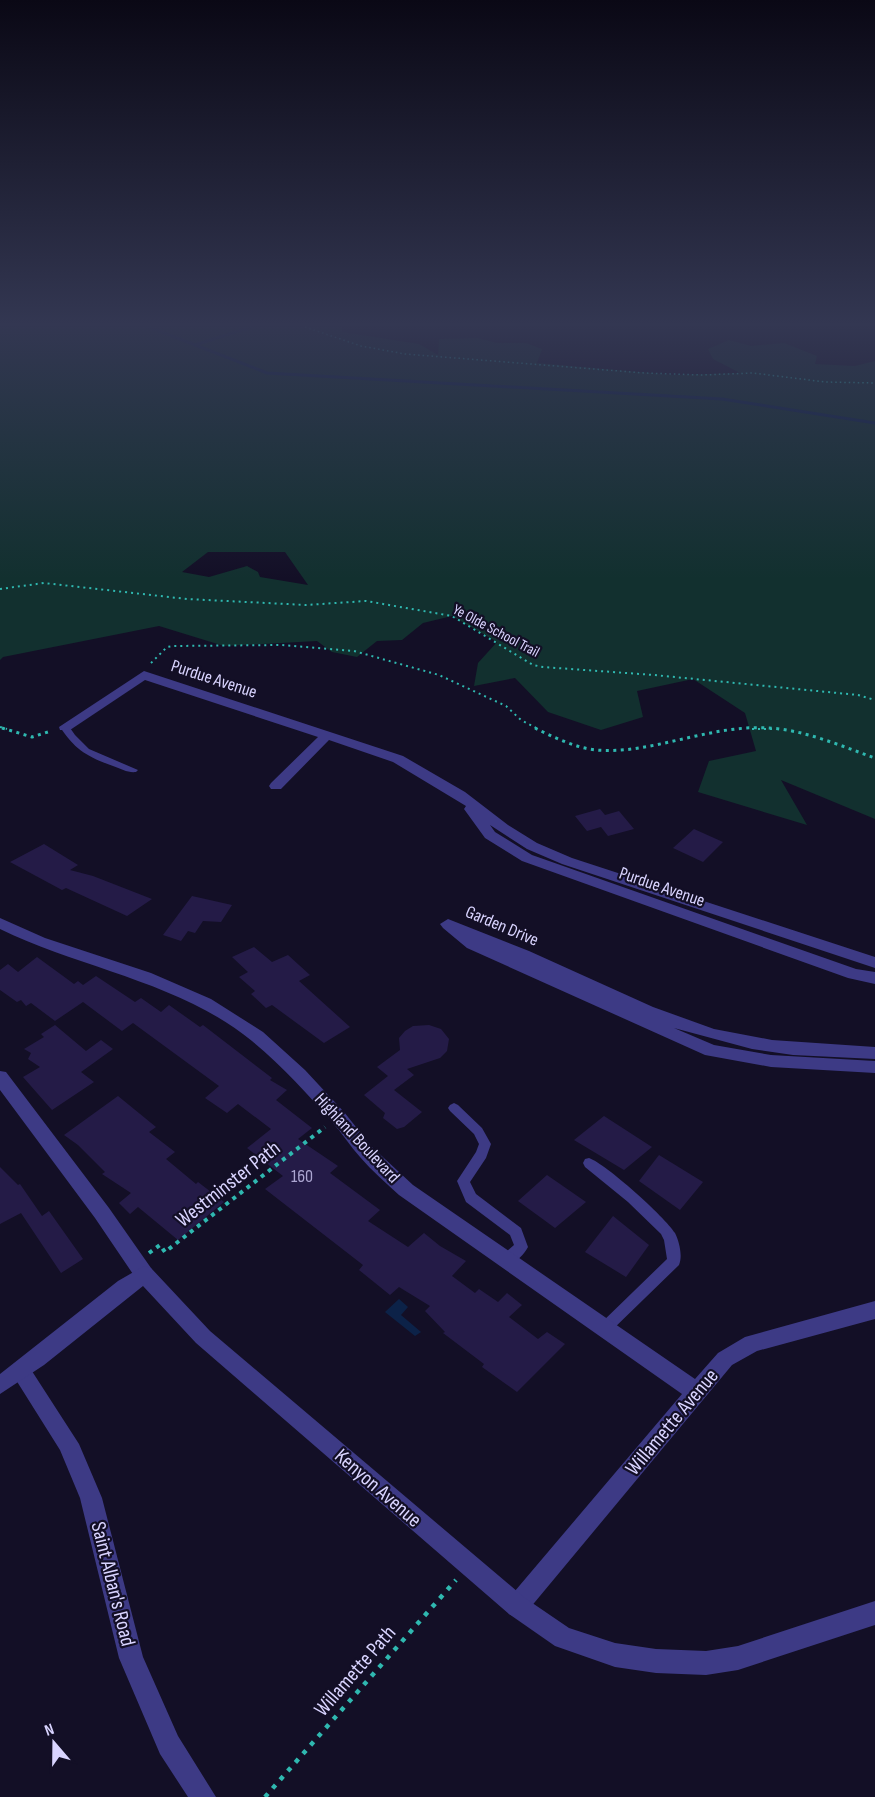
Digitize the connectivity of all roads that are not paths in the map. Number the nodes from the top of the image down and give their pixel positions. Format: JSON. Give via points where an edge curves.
{"nodes":[{"id":1,"x":65,"y":727,"type":"joint"},
{"id":2,"x":326,"y":736,"type":"junction"},
{"id":3,"x":133,"y":770,"type":"dead end"},
{"id":4,"x":276,"y":786,"type":"dead end"},
{"id":5,"x":460,"y":795,"type":"junction"},
{"id":6,"x":0,"y":923,"type":"edge"},
{"id":7,"x":875,"y":963,"type":"edge"},
{"id":8,"x":875,"y":978,"type":"edge"},
{"id":9,"x":875,"y":1053,"type":"edge"},
{"id":10,"x":875,"y":1067,"type":"edge"},
{"id":11,"x":0,"y":1077,"type":"edge"},
{"id":12,"x":454,"y":1108,"type":"dead end"},
{"id":13,"x":589,"y":1162,"type":"dead end"},
{"id":14,"x":505,"y":1261,"type":"junction"},
{"id":15,"x":140,"y":1268,"type":"junction"},
{"id":16,"x":875,"y":1310,"type":"edge"},
{"id":17,"x":604,"y":1329,"type":"junction"},
{"id":18,"x":21,"y":1372,"type":"junction"},
{"id":19,"x":0,"y":1385,"type":"edge"},
{"id":20,"x":696,"y":1392,"type":"junction"},
{"id":21,"x":516,"y":1606,"type":"junction"},
{"id":22,"x":875,"y":1613,"type":"edge"},
{"id":23,"x":203,"y":1797,"type":"edge"}],
"edges":[{"from":1,"to":2,"type":"street","name":"Purdue Avenue","via":[[144,675]]},
{"from":1,"to":3,"type":"lane","via":[[84,751]]},
{"from":2,"to":4,"type":"street"},
{"from":2,"to":5,"type":"street","name":"Purdue Avenue","via":[[398,759]]},
{"from":5,"to":7,"type":"street","name":"Purdue Avenue","via":[[532,846],[567,861]]},
{"from":5,"to":8,"type":"street","name":"Purdue Avenue","via":[[490,835],[527,858],[854,974]]},
{"from":6,"to":14,"type":"street","name":"Highland Boulevard","via":[[40,942],[145,976],[205,1003],[257,1036],[299,1075],[366,1152],[406,1190]]},
{"from":9,"to":10,"type":"street","name":"Garden Drive","via":[[758,1044],[715,1035],[653,1015],[448,924],[471,944],[711,1051],[771,1061]]},
{"from":11,"to":15,"type":"street","name":"Kenyon Avenue"},
{"from":12,"to":14,"type":"lane","via":[[478,1131],[485,1144],[463,1181],[471,1198],[520,1239],[521,1247]]},
{"from":13,"to":17,"type":"lane","via":[[662,1227],[670,1238],[674,1261]]},
{"from":14,"to":17,"type":"street","name":"Highland Boulevard"},
{"from":15,"to":18,"type":"street","via":[[124,1287]]},
{"from":15,"to":21,"type":"street","name":"Kenyon Avenue","via":[[203,1337]]},
{"from":16,"to":20,"type":"street","name":"Willamette Avenue","via":[[752,1344],[725,1359]]},
{"from":17,"to":20,"type":"street","name":"Highland Boulevard"},
{"from":18,"to":19,"type":"street"},
{"from":18,"to":23,"type":"street","name":"Saint Alban's Road","via":[[68,1444],[91,1498],[131,1658],[169,1745]]},
{"from":20,"to":21,"type":"street","name":"Willamette Avenue"},
{"from":21,"to":22,"type":"street","name":"Kenyon Avenue","via":[[563,1638],[615,1655],[706,1663],[738,1658]]}]}
